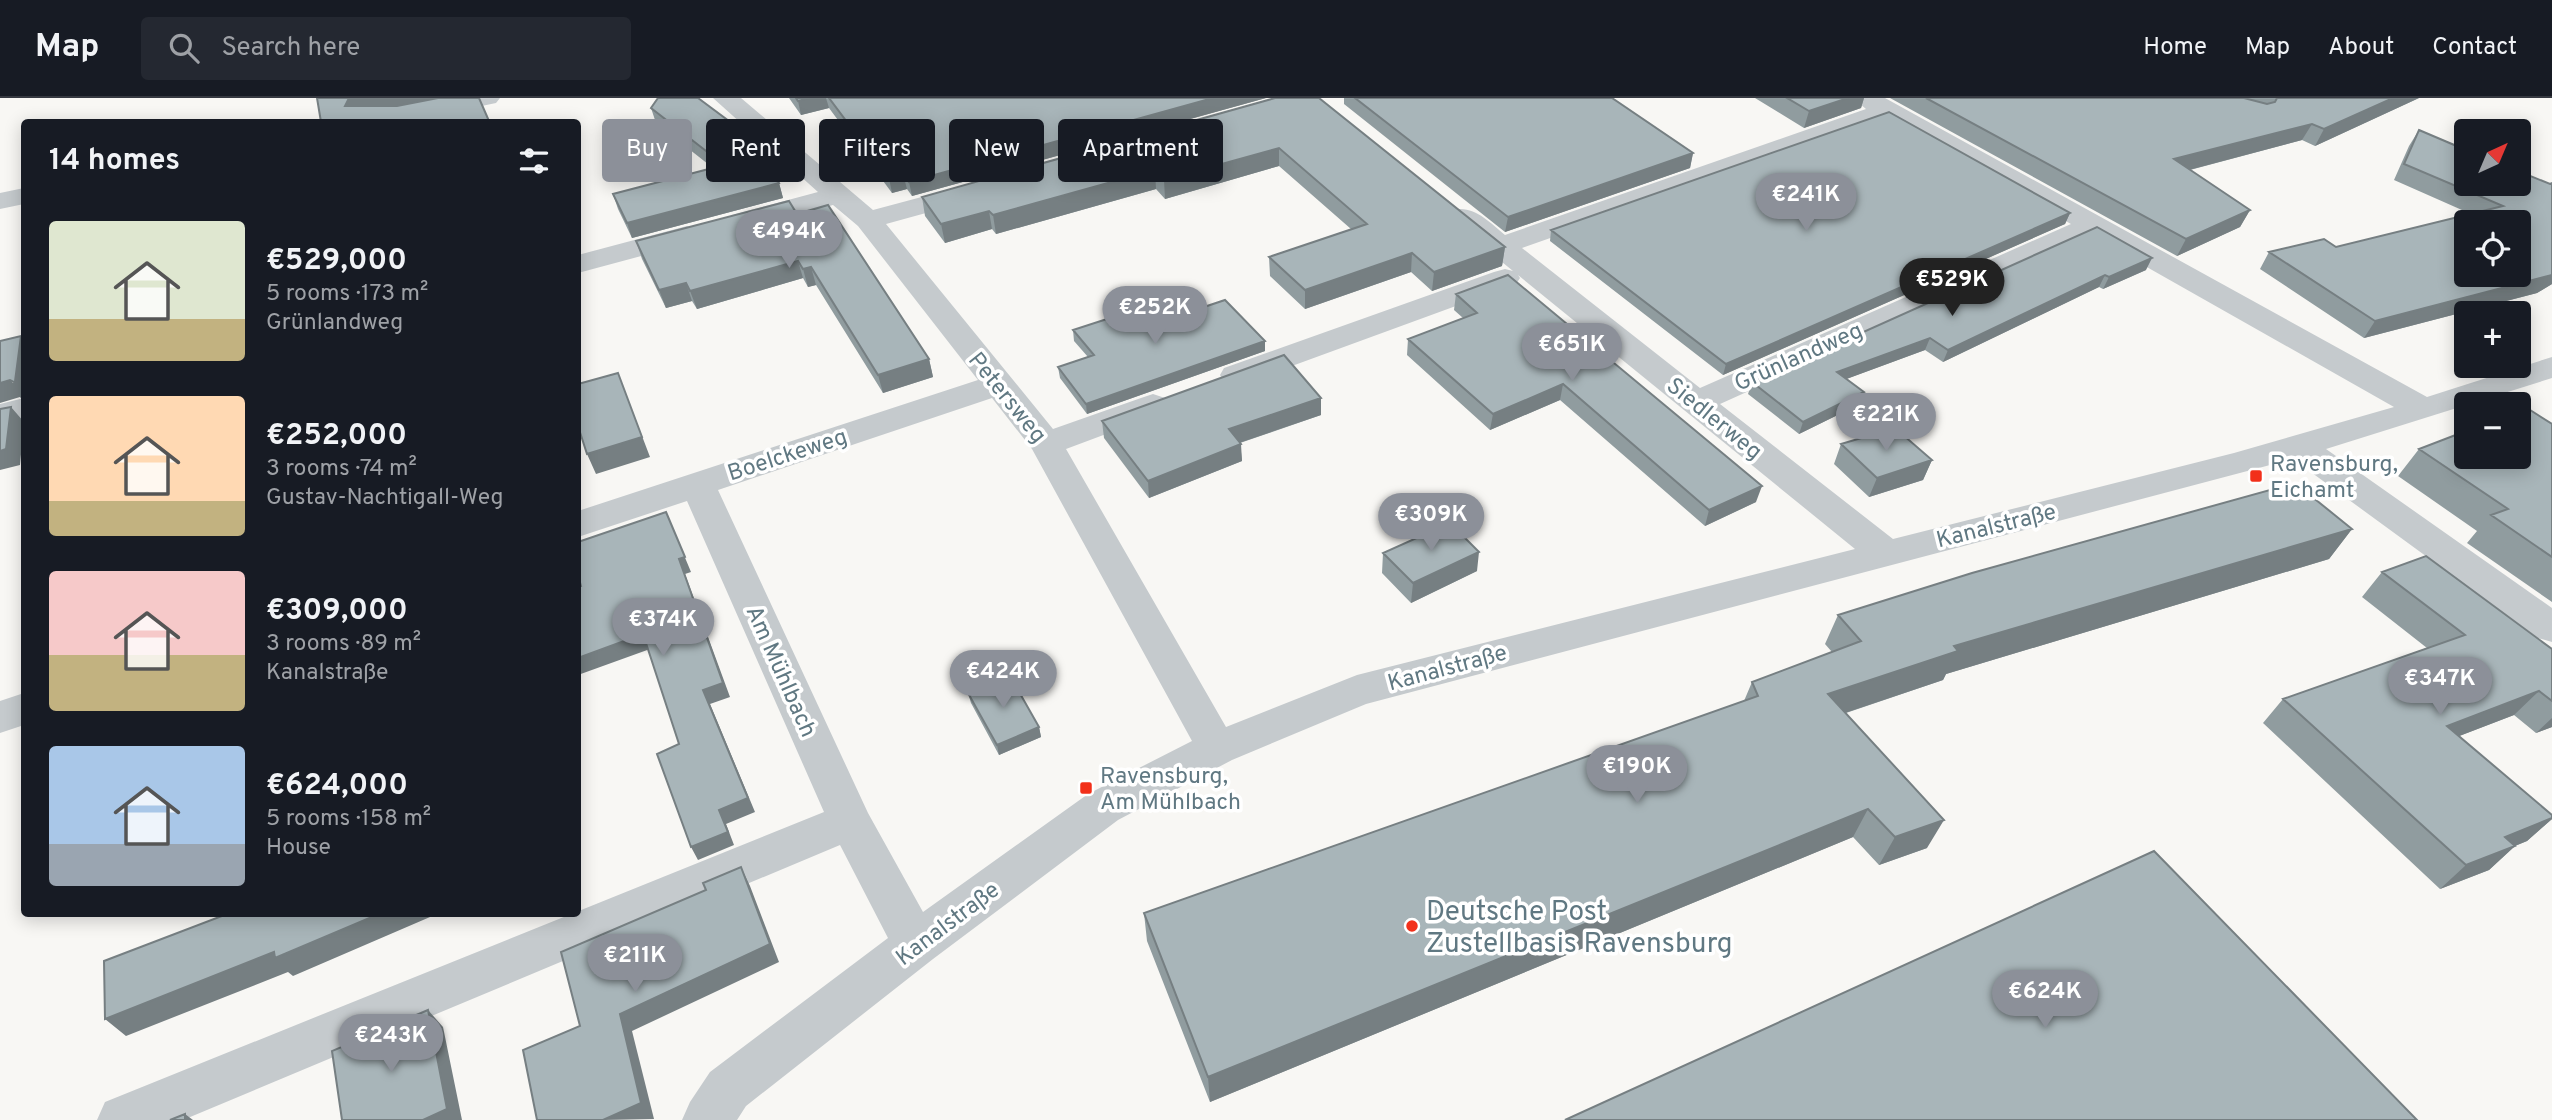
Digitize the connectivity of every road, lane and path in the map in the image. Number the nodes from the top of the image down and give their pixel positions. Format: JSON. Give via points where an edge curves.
{"nodes":[{"id":1,"x":487,"y":98,"type":"edge"},
{"id":2,"x":732,"y":99,"type":"edge"},
{"id":3,"x":1877,"y":104,"type":"edge"},
{"id":4,"x":384,"y":119,"type":"edge"},
{"id":5,"x":1000,"y":183,"type":"edge"},
{"id":6,"x":838,"y":195,"type":"junction"},
{"id":7,"x":21,"y":197,"type":"edge"},
{"id":8,"x":1439,"y":197,"type":"edge"},
{"id":9,"x":0,"y":201,"type":"edge"},
{"id":10,"x":868,"y":220,"type":"junction"},
{"id":11,"x":2092,"y":225,"type":"junction"},
{"id":12,"x":1501,"y":246,"type":"junction"},
{"id":13,"x":581,"y":263,"type":"edge"},
{"id":14,"x":1530,"y":269,"type":"junction"},
{"id":15,"x":2552,"y":367,"type":"edge"},
{"id":16,"x":997,"y":385,"type":"junction"},
{"id":17,"x":1696,"y":402,"type":"junction"},
{"id":18,"x":21,"y":410,"type":"edge"},
{"id":19,"x":2424,"y":410,"type":"junction"},
{"id":20,"x":0,"y":415,"type":"edge"},
{"id":21,"x":1046,"y":443,"type":"junction"},
{"id":22,"x":2298,"y":446,"type":"junction"},
{"id":23,"x":697,"y":484,"type":"junction"},
{"id":24,"x":581,"y":523,"type":"edge"},
{"id":25,"x":1885,"y":553,"type":"junction"},
{"id":26,"x":2552,"y":628,"type":"edge"},
{"id":27,"x":21,"y":710,"type":"edge"},
{"id":28,"x":0,"y":717,"type":"edge"},
{"id":29,"x":1217,"y":748,"type":"junction"},
{"id":30,"x":849,"y":821,"type":"junction"},
{"id":31,"x":916,"y":944,"type":"junction"},
{"id":32,"x":123,"y":1120,"type":"edge"},
{"id":33,"x":708,"y":1120,"type":"edge"}],
"edges":[{"from":1,"to":4,"type":"street"},
{"from":2,"to":6,"type":"street","name":"Petersweg"},
{"from":3,"to":11,"type":"street"},
{"from":3,"to":12,"type":"street"},
{"from":5,"to":10,"type":"street"},
{"from":6,"to":10,"type":"street","name":"Petersweg"},
{"from":6,"to":13,"type":"street"},
{"from":7,"to":9,"type":"street"},
{"from":8,"to":12,"type":"street","name":"Siedlerweg"},
{"from":10,"to":16,"type":"street","name":"Petersweg"},
{"from":11,"to":17,"type":"street","name":"Grünlandweg"},
{"from":11,"to":19,"type":"street"},
{"from":12,"to":14,"type":"street","name":"Siedlerweg"},
{"from":14,"to":17,"type":"street","name":"Siedlerweg"},
{"from":14,"to":21,"type":"street"},
{"from":15,"to":19,"type":"street","name":"Kanalstraße"},
{"from":16,"to":21,"type":"street","name":"Petersweg"},
{"from":16,"to":23,"type":"street","name":"Boelckeweg"},
{"from":17,"to":25,"type":"street","name":"Siedlerweg"},
{"from":18,"to":20,"type":"street"},
{"from":19,"to":22,"type":"street","name":"Kanalstraße"},
{"from":21,"to":29,"type":"street","name":"Petersweg"},
{"from":22,"to":25,"type":"street","name":"Kanalstraße"},
{"from":22,"to":26,"type":"street"},
{"from":23,"to":24,"type":"street","name":"Boelckeweg"},
{"from":23,"to":30,"type":"street","name":"Am Mühlbach"},
{"from":25,"to":29,"type":"street","name":"Kanalstraße","via":[[1357,691]]},
{"from":27,"to":28,"type":"street"},
{"from":29,"to":31,"type":"street","name":"Kanalstraße","via":[[1103,807]]},
{"from":30,"to":31,"type":"street","name":"Am Mühlbach"},
{"from":30,"to":32,"type":"street"},
{"from":31,"to":33,"type":"street","name":"Kanalstraße","via":[[728,1089]]}]}
